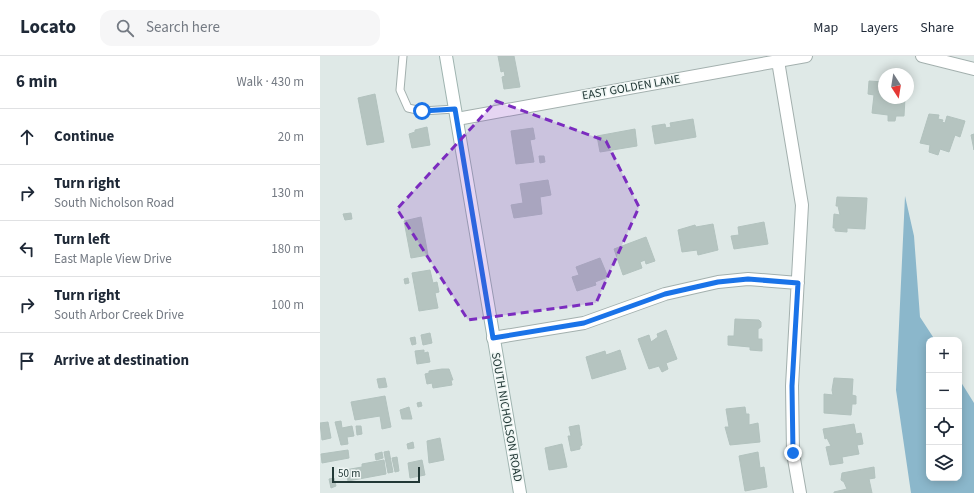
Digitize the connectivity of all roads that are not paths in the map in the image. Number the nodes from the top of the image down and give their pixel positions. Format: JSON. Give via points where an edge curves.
{"nodes":[{"id":1,"x":402,"y":56,"type":"edge"},
{"id":2,"x":446,"y":56,"type":"edge"},
{"id":3,"x":806,"y":56,"type":"edge"},
{"id":4,"x":922,"y":56,"type":"edge"},
{"id":5,"x":778,"y":61,"type":"junction"},
{"id":6,"x":974,"y":69,"type":"edge"},
{"id":7,"x":456,"y":114,"type":"junction"},
{"id":8,"x":798,"y":283,"type":"junction"},
{"id":9,"x":493,"y":338,"type":"junction"},
{"id":10,"x":520,"y":493,"type":"edge"},
{"id":11,"x":800,"y":493,"type":"edge"}],
"edges":[{"from":1,"to":7,"type":"lane","via":[[400,90],[408,108]]},
{"from":2,"to":7,"type":"street","name":"SOUTH NICHOLSON ROAD"},
{"from":3,"to":5,"type":"street","name":"EAST GOLDEN LANE"},
{"from":4,"to":6,"type":"street"},
{"from":5,"to":7,"type":"street","name":"EAST GOLDEN LANE"},
{"from":5,"to":8,"type":"street","via":[[802,205]]},
{"from":7,"to":9,"type":"street","name":"SOUTH NICHOLSON ROAD"},
{"from":8,"to":9,"type":"street","via":[[748,279],[718,282],[665,294],[584,323]]},
{"from":8,"to":11,"type":"street","via":[[792,386],[793,453]]},
{"from":9,"to":10,"type":"street","name":"SOUTH NICHOLSON ROAD"}]}
